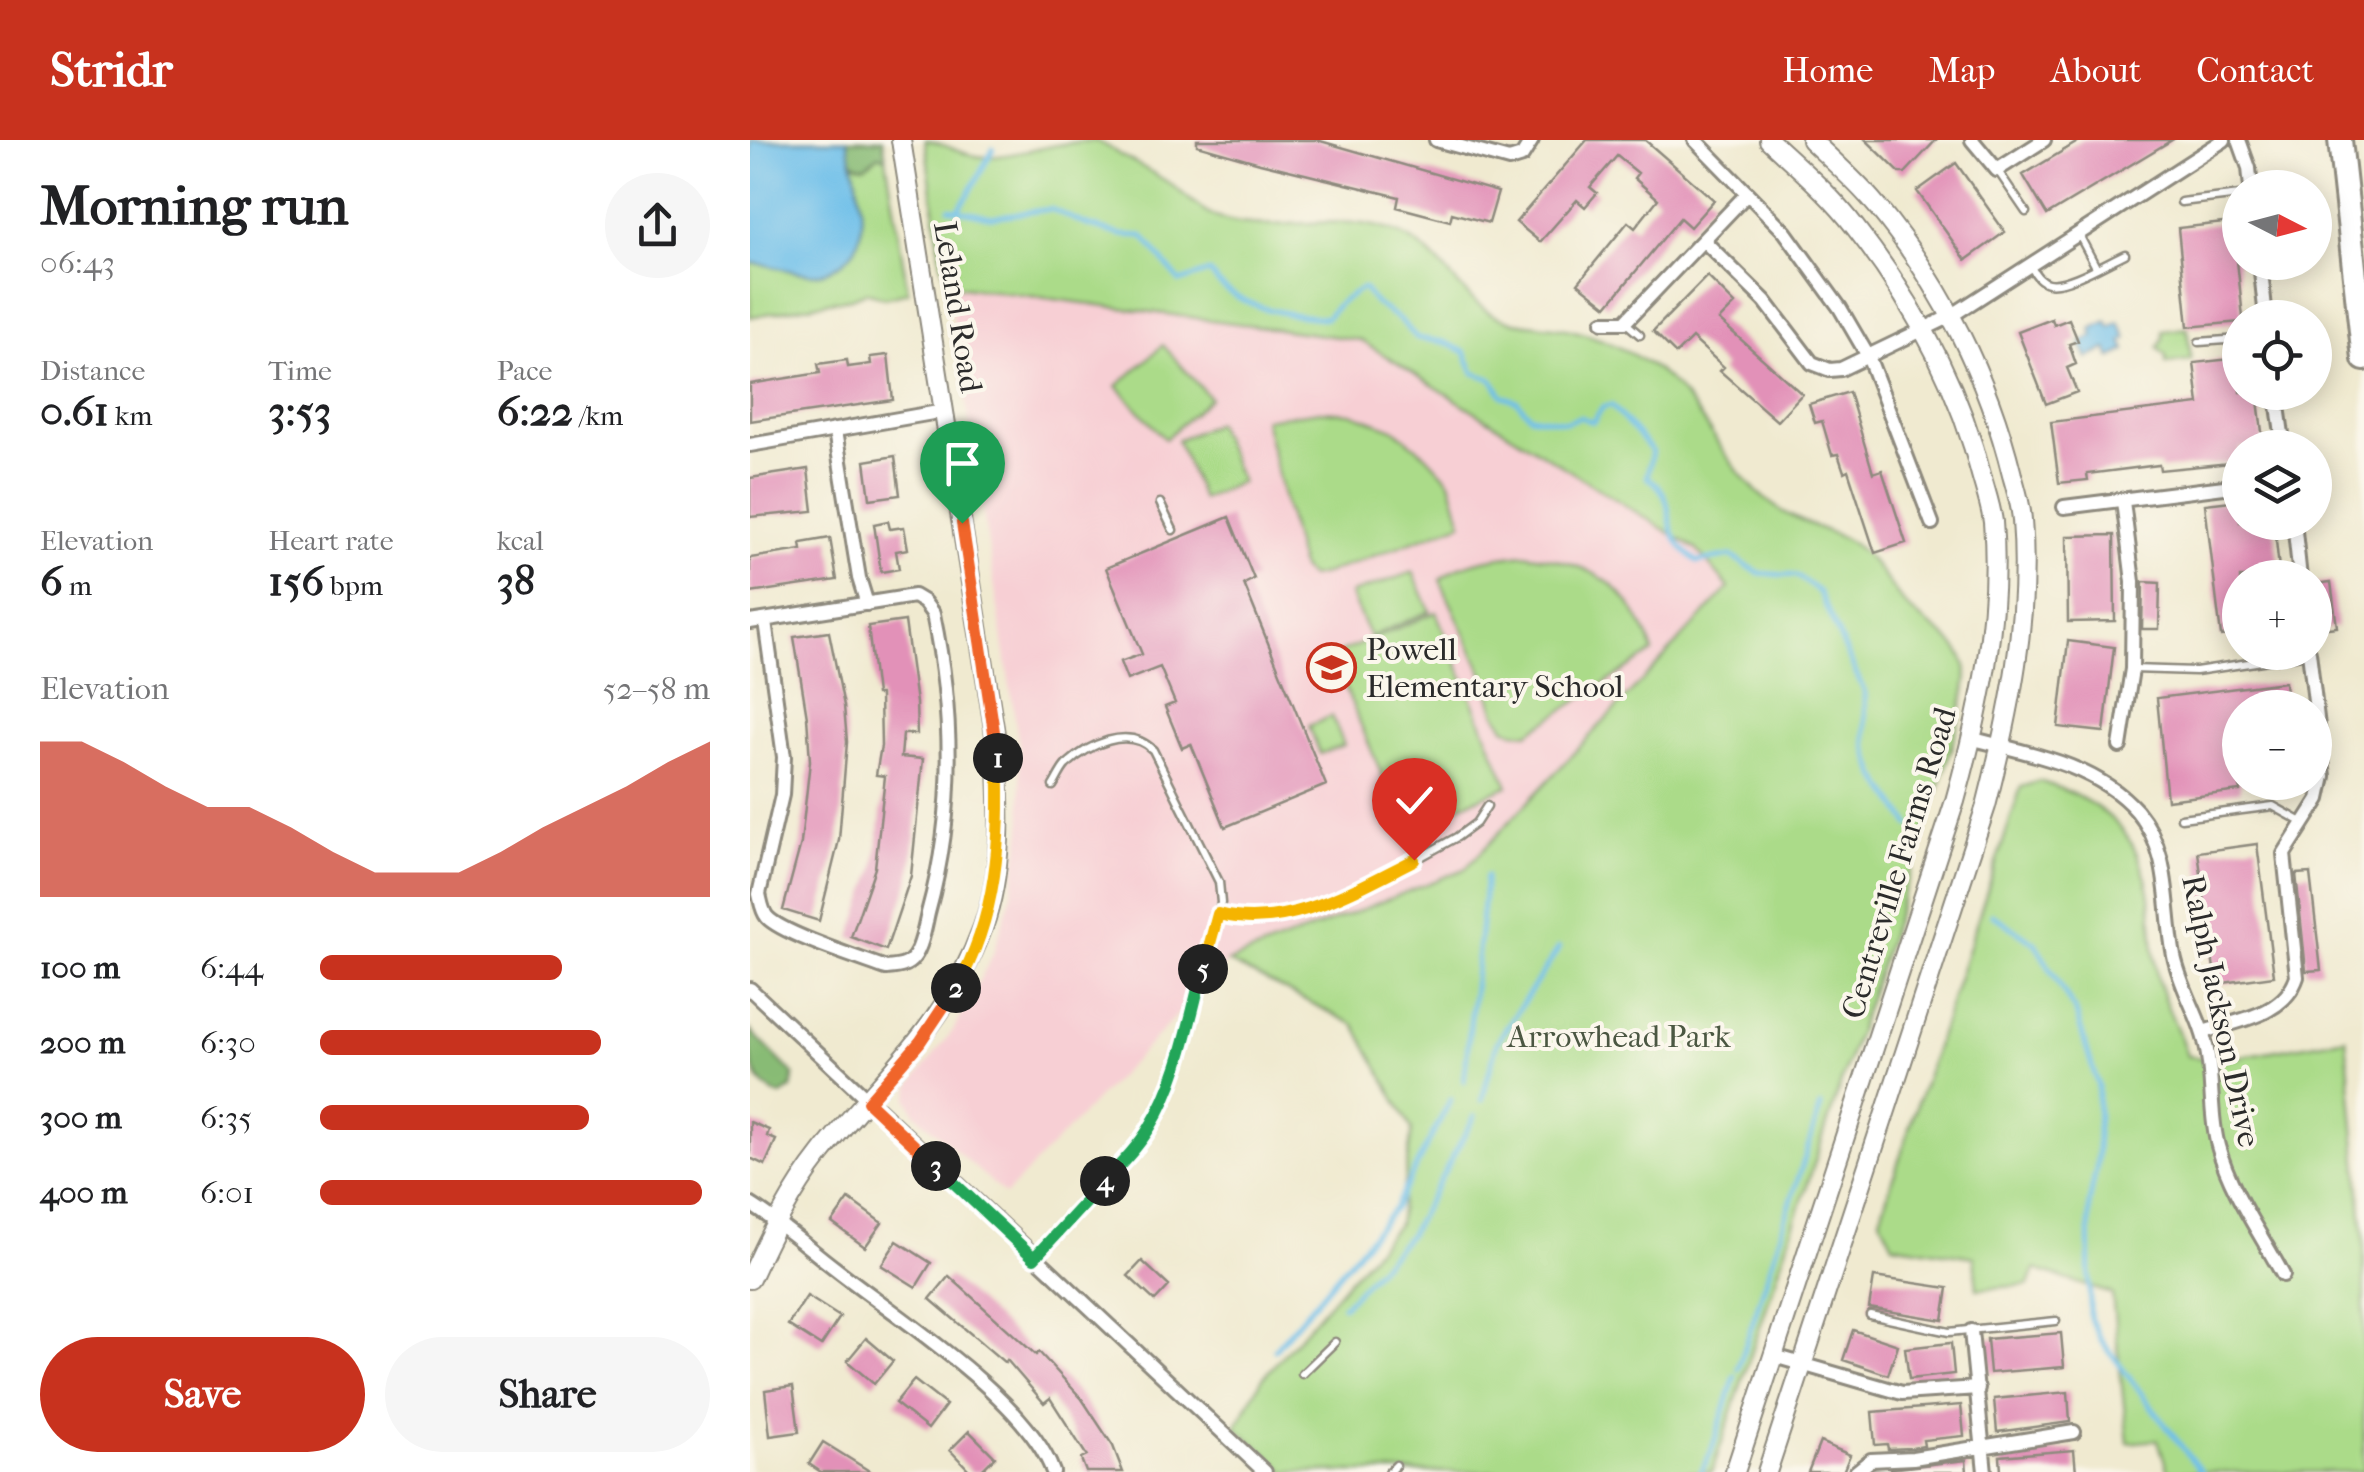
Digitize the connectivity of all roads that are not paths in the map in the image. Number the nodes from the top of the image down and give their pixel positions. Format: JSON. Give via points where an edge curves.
{"nodes":[{"id":1,"x":900,"y":140,"type":"edge"},
{"id":2,"x":1436,"y":140,"type":"edge"},
{"id":3,"x":1532,"y":140,"type":"edge"},
{"id":4,"x":1695,"y":140,"type":"edge"},
{"id":5,"x":1769,"y":140,"type":"edge"},
{"id":6,"x":1811,"y":140,"type":"edge"},
{"id":7,"x":1972,"y":140,"type":"edge"},
{"id":8,"x":2044,"y":140,"type":"edge"},
{"id":9,"x":2224,"y":140,"type":"edge"},
{"id":10,"x":2239,"y":140,"type":"edge"},
{"id":11,"x":2340,"y":140,"type":"edge"},
{"id":12,"x":1998,"y":170,"type":"junction"},
{"id":13,"x":2249,"y":170,"type":"edge"},
{"id":14,"x":1746,"y":195,"type":"junction"},
{"id":15,"x":2222,"y":196,"type":"edge"},
{"id":16,"x":2181,"y":202,"type":"dead end"},
{"id":17,"x":2026,"y":212,"type":"dead end"},
{"id":18,"x":2079,"y":235,"type":"junction"},
{"id":19,"x":1703,"y":240,"type":"junction"},
{"id":20,"x":2125,"y":254,"type":"dead end"},
{"id":21,"x":2030,"y":266,"type":"junction"},
{"id":22,"x":2096,"y":268,"type":"junction"},
{"id":23,"x":1951,"y":316,"type":"junction"},
{"id":24,"x":1603,"y":322,"type":"dead end"},
{"id":25,"x":1625,"y":322,"type":"junction"},
{"id":26,"x":1923,"y":330,"type":"junction"},
{"id":27,"x":1640,"y":335,"type":"dead end"},
{"id":28,"x":2222,"y":340,"type":"edge"},
{"id":29,"x":2199,"y":342,"type":"dead end"},
{"id":30,"x":1868,"y":356,"type":"junction"},
{"id":31,"x":2364,"y":359,"type":"edge"},
{"id":32,"x":944,"y":411,"type":"junction"},
{"id":33,"x":835,"y":432,"type":"junction"},
{"id":34,"x":750,"y":445,"type":"edge"},
{"id":35,"x":2222,"y":487,"type":"edge"},
{"id":36,"x":2123,"y":501,"type":"junction"},
{"id":37,"x":1160,"y":503,"type":"dead end"},
{"id":38,"x":2064,"y":507,"type":"dead end"},
{"id":39,"x":1932,"y":523,"type":"dead end"},
{"id":40,"x":1173,"y":530,"type":"dead end"},
{"id":41,"x":868,"y":604,"type":"junction"},
{"id":42,"x":766,"y":621,"type":"junction"},
{"id":43,"x":750,"y":622,"type":"edge"},
{"id":44,"x":2222,"y":667,"type":"edge"},
{"id":45,"x":2132,"y":669,"type":"junction"},
{"id":46,"x":2311,"y":670,"type":"edge"},
{"id":47,"x":1972,"y":739,"type":"junction"},
{"id":48,"x":2001,"y":746,"type":"junction"},
{"id":49,"x":2120,"y":746,"type":"dead end"},
{"id":50,"x":1053,"y":786,"type":"dead end"},
{"id":51,"x":1487,"y":806,"type":"dead end"},
{"id":52,"x":2181,"y":818,"type":"dead end"},
{"id":53,"x":2302,"y":822,"type":"junction"},
{"id":54,"x":1218,"y":914,"type":"junction"},
{"id":55,"x":750,"y":989,"type":"edge"},
{"id":56,"x":2203,"y":1032,"type":"junction"},
{"id":57,"x":868,"y":1102,"type":"junction"},
{"id":58,"x":750,"y":1204,"type":"edge"},
{"id":59,"x":776,"y":1220,"type":"junction"},
{"id":60,"x":1034,"y":1258,"type":"junction"},
{"id":61,"x":2283,"y":1275,"type":"dead end"},
{"id":62,"x":750,"y":1279,"type":"edge"},
{"id":63,"x":1870,"y":1315,"type":"dead end"},
{"id":64,"x":2056,"y":1320,"type":"dead end"},
{"id":65,"x":1971,"y":1331,"type":"junction"},
{"id":66,"x":1335,"y":1342,"type":"dead end"},
{"id":67,"x":1774,"y":1356,"type":"junction"},
{"id":68,"x":1804,"y":1366,"type":"junction"},
{"id":69,"x":1302,"y":1374,"type":"dead end"},
{"id":70,"x":1978,"y":1388,"type":"junction"},
{"id":71,"x":2074,"y":1432,"type":"dead end"},
{"id":72,"x":1983,"y":1446,"type":"junction"},
{"id":73,"x":1396,"y":1465,"type":"dead end"},
{"id":74,"x":1053,"y":1472,"type":"edge"},
{"id":75,"x":1264,"y":1472,"type":"edge"},
{"id":76,"x":1388,"y":1472,"type":"edge"},
{"id":77,"x":1736,"y":1472,"type":"edge"},
{"id":78,"x":1767,"y":1472,"type":"edge"},
{"id":79,"x":1856,"y":1472,"type":"edge"},
{"id":80,"x":1986,"y":1472,"type":"edge"}],
"edges":[{"from":1,"to":32,"type":"street","name":"Leland Road"},
{"from":2,"to":3,"type":"street","via":[[1509,160],[1522,156]]},
{"from":4,"to":14,"type":"street"},
{"from":5,"to":26,"type":"street","name":"Centreville Farms Road","via":[[1853,224]]},
{"from":6,"to":23,"type":"street","name":"Centreville Farms Road","via":[[1876,204]]},
{"from":7,"to":12,"type":"street"},
{"from":8,"to":12,"type":"street"},
{"from":9,"to":18,"type":"street"},
{"from":10,"to":13,"type":"street"},
{"from":11,"to":31,"type":"highway"},
{"from":12,"to":17,"type":"lane"},
{"from":14,"to":19,"type":"street"},
{"from":14,"to":30,"type":"street","via":[[1785,232]]},
{"from":15,"to":16,"type":"lane"},
{"from":18,"to":21,"type":"street"},
{"from":18,"to":22,"type":"lane"},
{"from":19,"to":25,"type":"street"},
{"from":19,"to":30,"type":"street","via":[[1765,301],[1812,364],[1841,369]]},
{"from":20,"to":22,"type":"lane"},
{"from":21,"to":22,"type":"lane","via":[[2048,283]]},
{"from":21,"to":23,"type":"street"},
{"from":23,"to":26,"type":"street"},
{"from":23,"to":48,"type":"street","name":"Centreville Farms Road","via":[[2004,442],[2022,516],[2022,626]]},
{"from":24,"to":25,"type":"street"},
{"from":25,"to":27,"type":"lane"},
{"from":26,"to":30,"type":"street"},
{"from":26,"to":47,"type":"street","name":"Centreville Farms Road","via":[[1970,435],[1993,520],[1993,623]]},
{"from":28,"to":29,"type":"lane"},
{"from":30,"to":39,"type":"street"},
{"from":32,"to":33,"type":"street"},
{"from":32,"to":57,"type":"street","name":"Leland Road","via":[[997,746],[996,870],[984,924],[959,984]]},
{"from":33,"to":34,"type":"street"},
{"from":33,"to":41,"type":"street"},
{"from":35,"to":36,"type":"street"},
{"from":36,"to":38,"type":"street"},
{"from":36,"to":45,"type":"street","via":[[2133,582]]},
{"from":37,"to":40,"type":"lane"},
{"from":41,"to":42,"type":"street"},
{"from":41,"to":42,"type":"street","via":[[914,596],[933,614],[948,725],[938,880],[914,958],[902,966],[886,968],[787,928],[768,919],[762,907],[784,757]]},
{"from":42,"to":43,"type":"street"},
{"from":44,"to":45,"type":"lane"},
{"from":45,"to":49,"type":"street"},
{"from":46,"to":53,"type":"street","via":[[2324,776],[2319,799]]},
{"from":47,"to":48,"type":"street","name":"Ralph Jackson Drive"},
{"from":47,"to":67,"type":"street","name":"Centreville Farms Road"},
{"from":48,"to":56,"type":"street","name":"Ralph Jackson Drive","via":[[2106,784],[2138,812],[2168,881],[2174,953]]},
{"from":48,"to":68,"type":"street","name":"Centreville Farms Road"},
{"from":50,"to":54,"type":"lane","via":[[1065,766],[1104,742],[1144,741],[1219,882]]},
{"from":51,"to":54,"type":"lane","via":[[1457,837],[1302,913]]},
{"from":52,"to":53,"type":"lane","via":[[2273,806]]},
{"from":53,"to":56,"type":"street","via":[[2284,854],[2297,977],[2291,995]]},
{"from":54,"to":60,"type":"lane","via":[[1176,1067],[1150,1126]]},
{"from":55,"to":57,"type":"street"},
{"from":56,"to":61,"type":"street","name":"Ralph Jackson Drive","via":[[2217,1144]]},
{"from":57,"to":59,"type":"street","name":"Leland Road","via":[[821,1154]]},
{"from":57,"to":60,"type":"street"},
{"from":58,"to":59,"type":"street"},
{"from":59,"to":62,"type":"street","name":"Leland Road"},
{"from":59,"to":74,"type":"street","via":[[986,1388],[1025,1426]]},
{"from":60,"to":75,"type":"street"},
{"from":63,"to":65,"type":"lane"},
{"from":64,"to":65,"type":"lane"},
{"from":65,"to":70,"type":"street"},
{"from":66,"to":69,"type":"lane"},
{"from":67,"to":68,"type":"street"},
{"from":67,"to":77,"type":"street","name":"Centreville Farms Road"},
{"from":68,"to":70,"type":"street","via":[[1902,1393]]},
{"from":68,"to":78,"type":"street","name":"Centreville Farms Road"},
{"from":70,"to":72,"type":"street"},
{"from":71,"to":72,"type":"street"},
{"from":72,"to":79,"type":"street","via":[[1870,1460]]},
{"from":72,"to":80,"type":"street"},
{"from":73,"to":76,"type":"lane"}]}
